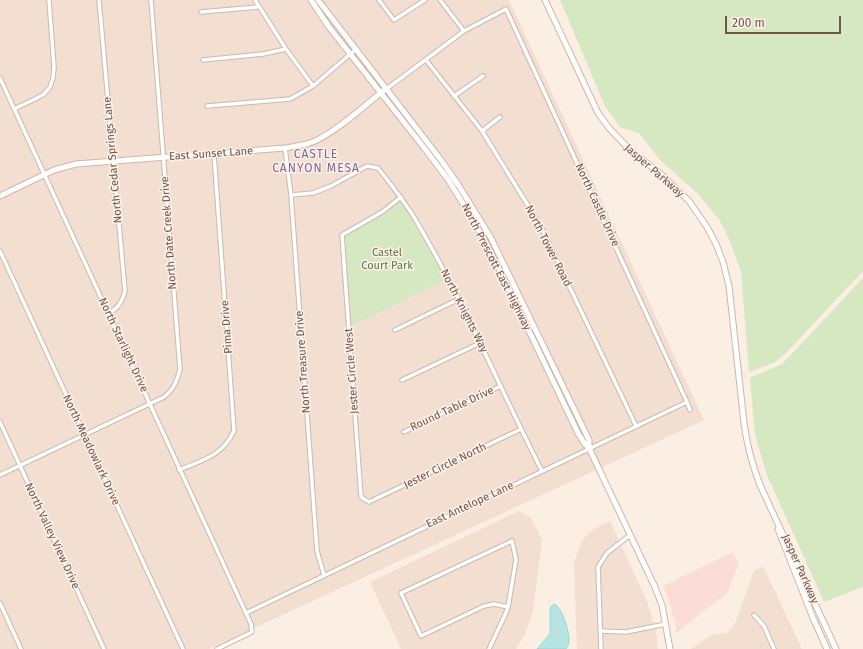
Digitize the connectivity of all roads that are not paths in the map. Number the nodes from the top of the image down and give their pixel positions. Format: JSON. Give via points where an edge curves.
{"nodes":[{"id":1,"x":49,"y":0,"type":"edge"},
{"id":2,"x":99,"y":0,"type":"edge"},
{"id":3,"x":151,"y":0,"type":"edge"},
{"id":4,"x":255,"y":0,"type":"edge"},
{"id":5,"x":311,"y":0,"type":"edge"},
{"id":6,"x":318,"y":0,"type":"edge"},
{"id":7,"x":379,"y":0,"type":"edge"},
{"id":8,"x":425,"y":0,"type":"edge"},
{"id":9,"x":440,"y":0,"type":"edge"},
{"id":10,"x":545,"y":0,"type":"edge"},
{"id":11,"x":258,"y":7,"type":"junction"},
{"id":12,"x":506,"y":9,"type":"joint"},
{"id":13,"x":201,"y":12,"type":"dead end"},
{"id":14,"x":464,"y":31,"type":"junction"},
{"id":15,"x":286,"y":49,"type":"junction"},
{"id":16,"x":353,"y":52,"type":"junction"},
{"id":17,"x":203,"y":60,"type":"dead end"},
{"id":18,"x":426,"y":60,"type":"junction"},
{"id":19,"x":483,"y":76,"type":"dead end"},
{"id":20,"x":0,"y":78,"type":"edge"},
{"id":21,"x":313,"y":86,"type":"junction"},
{"id":22,"x":384,"y":91,"type":"junction"},
{"id":23,"x":454,"y":96,"type":"junction"},
{"id":24,"x":207,"y":106,"type":"dead end"},
{"id":25,"x":14,"y":109,"type":"junction"},
{"id":26,"x":500,"y":118,"type":"dead end"},
{"id":27,"x":482,"y":131,"type":"junction"},
{"id":28,"x":285,"y":148,"type":"junction"},
{"id":29,"x":214,"y":154,"type":"junction"},
{"id":30,"x":163,"y":158,"type":"junction"},
{"id":31,"x":113,"y":162,"type":"junction"},
{"id":32,"x":44,"y":174,"type":"junction"},
{"id":33,"x":291,"y":195,"type":"junction"},
{"id":34,"x":0,"y":196,"type":"edge"},
{"id":35,"x":401,"y":197,"type":"junction"},
{"id":36,"x":472,"y":211,"type":"junction"},
{"id":37,"x":0,"y":251,"type":"edge"},
{"id":38,"x":459,"y":299,"type":"junction"},
{"id":39,"x":108,"y":314,"type":"junction"},
{"id":40,"x":531,"y":319,"type":"junction"},
{"id":41,"x":525,"y":322,"type":"junction"},
{"id":42,"x":396,"y":330,"type":"dead end"},
{"id":43,"x":480,"y":343,"type":"junction"},
{"id":44,"x":402,"y":380,"type":"dead end"},
{"id":45,"x":501,"y":386,"type":"junction"},
{"id":46,"x":687,"y":402,"type":"junction"},
{"id":47,"x":150,"y":404,"type":"junction"},
{"id":48,"x":690,"y":410,"type":"dead end"},
{"id":49,"x":0,"y":422,"type":"edge"},
{"id":50,"x":636,"y":426,"type":"junction"},
{"id":51,"x":521,"y":429,"type":"junction"},
{"id":52,"x":404,"y":432,"type":"dead end"},
{"id":53,"x":84,"y":434,"type":"junction"},
{"id":54,"x":589,"y":448,"type":"junction"},
{"id":55,"x":20,"y":466,"type":"junction"},
{"id":56,"x":179,"y":470,"type":"junction"},
{"id":57,"x":542,"y":471,"type":"junction"},
{"id":58,"x":0,"y":475,"type":"edge"},
{"id":59,"x":763,"y":490,"type":"junction"},
{"id":60,"x":369,"y":502,"type":"joint"},
{"id":61,"x":630,"y":536,"type":"junction"},
{"id":62,"x":324,"y":575,"type":"junction"},
{"id":63,"x":0,"y":603,"type":"edge"},
{"id":64,"x":508,"y":607,"type":"junction"},
{"id":65,"x":246,"y":612,"type":"junction"},
{"id":66,"x":754,"y":615,"type":"dead end"},
{"id":67,"x":666,"y":624,"type":"junction"},
{"id":68,"x":601,"y":631,"type":"junction"},
{"id":69,"x":21,"y":649,"type":"edge"},
{"id":70,"x":104,"y":649,"type":"edge"},
{"id":71,"x":183,"y":649,"type":"edge"},
{"id":72,"x":217,"y":649,"type":"edge"},
{"id":73,"x":489,"y":649,"type":"edge"},
{"id":74,"x":601,"y":649,"type":"edge"},
{"id":75,"x":670,"y":649,"type":"edge"},
{"id":76,"x":774,"y":649,"type":"edge"},
{"id":77,"x":827,"y":649,"type":"edge"},
{"id":78,"x":836,"y":649,"type":"edge"}],
"edges":[{"from":1,"to":25,"type":"street","via":[[53,78],[44,94]]},
{"from":2,"to":31,"type":"street","name":"North Cedar Springs Lane"},
{"from":3,"to":30,"type":"street","name":"North Date Creek Drive"},
{"from":4,"to":11,"type":"street"},
{"from":5,"to":16,"type":"street","name":"North Prescott East Highway","via":[[329,27]]},
{"from":6,"to":16,"type":"street","name":"North Prescott East Highway"},
{"from":7,"to":8,"type":"street","via":[[394,20]]},
{"from":9,"to":14,"type":"street"},
{"from":10,"to":59,"type":"street","name":"Jasper Parkway","via":[[598,113],[630,150],[662,175],[689,201],[716,244],[729,286],[747,445]]},
{"from":11,"to":13,"type":"street"},
{"from":11,"to":15,"type":"street"},
{"from":12,"to":14,"type":"street","name":"East Sunset Lane"},
{"from":12,"to":46,"type":"street","name":"North Castle Drive"},
{"from":14,"to":18,"type":"street","name":"East Sunset Lane"},
{"from":15,"to":17,"type":"street","via":[[264,54]]},
{"from":15,"to":21,"type":"street"},
{"from":16,"to":21,"type":"street"},
{"from":16,"to":22,"type":"street","name":"North Prescott East Highway"},
{"from":18,"to":22,"type":"street","name":"East Sunset Lane"},
{"from":18,"to":23,"type":"street","name":"North Tower Road"},
{"from":19,"to":23,"type":"street"},
{"from":20,"to":25,"type":"street","name":"North Starlight Drive"},
{"from":21,"to":24,"type":"street","via":[[290,99]]},
{"from":22,"to":28,"type":"street","name":"East Sunset Lane","via":[[330,133],[302,145]]},
{"from":22,"to":36,"type":"street","name":"North Prescott East Highway"},
{"from":23,"to":27,"type":"street","name":"North Tower Road"},
{"from":25,"to":32,"type":"street","name":"North Starlight Drive"},
{"from":26,"to":27,"type":"street"},
{"from":27,"to":50,"type":"street","name":"North Tower Road","via":[[540,225]]},
{"from":28,"to":29,"type":"street","name":"East Sunset Lane"},
{"from":28,"to":33,"type":"street","name":"North Treasure Drive"},
{"from":29,"to":30,"type":"street","name":"East Sunset Lane"},
{"from":29,"to":56,"type":"street","name":"Pima Drive","via":[[234,431],[226,446],[219,452]]},
{"from":30,"to":31,"type":"street","name":"East Sunset Lane"},
{"from":30,"to":47,"type":"street","name":"North Date Creek Drive","via":[[180,369],[171,391]]},
{"from":31,"to":32,"type":"street","name":"East Sunset Lane","via":[[76,164]]},
{"from":31,"to":39,"type":"street","name":"North Cedar Springs Lane","via":[[125,291],[122,301]]},
{"from":32,"to":34,"type":"street","name":"East Sunset Lane"},
{"from":32,"to":39,"type":"street","name":"North Starlight Drive"},
{"from":33,"to":35,"type":"street","name":"North Knights Way","via":[[313,193],[367,166],[378,168]]},
{"from":33,"to":62,"type":"street","name":"North Treasure Drive","via":[[318,552]]},
{"from":35,"to":38,"type":"street","name":"North Knights Way"},
{"from":35,"to":60,"type":"street","name":"Jester Circle West","via":[[382,212],[342,235],[361,497]]},
{"from":36,"to":40,"type":"street","name":"North Prescott East Highway","via":[[491,238]]},
{"from":36,"to":41,"type":"street","name":"North Prescott East Highway"},
{"from":37,"to":53,"type":"street","name":"North Meadowlark Drive"},
{"from":38,"to":42,"type":"street"},
{"from":38,"to":43,"type":"street","name":"North Knights Way"},
{"from":39,"to":47,"type":"street","name":"North Starlight Drive"},
{"from":40,"to":41,"type":"street"},
{"from":40,"to":54,"type":"street","name":"North Prescott East Highway","via":[[589,440]]},
{"from":41,"to":54,"type":"street","name":"North Prescott East Highway","via":[[578,433]]},
{"from":43,"to":44,"type":"street"},
{"from":43,"to":45,"type":"street","name":"North Knights Way"},
{"from":45,"to":51,"type":"street","name":"North Knights Way"},
{"from":45,"to":52,"type":"street","name":"Round Table Drive"},
{"from":46,"to":48,"type":"street"},
{"from":46,"to":50,"type":"street","name":"East Antelope Lane"},
{"from":47,"to":53,"type":"street","name":"North Date Creek Drive"},
{"from":47,"to":56,"type":"street","name":"North Starlight Drive"},
{"from":49,"to":55,"type":"street","name":"North Valley View Drive"},
{"from":50,"to":54,"type":"street","name":"East Antelope Lane"},
{"from":51,"to":57,"type":"street","name":"North Knights Way"},
{"from":51,"to":60,"type":"street","name":"Jester Circle North"},
{"from":53,"to":55,"type":"street","name":"North Date Creek Drive"},
{"from":53,"to":71,"type":"street","name":"North Meadowlark Drive"},
{"from":54,"to":57,"type":"street","name":"East Antelope Lane"},
{"from":54,"to":61,"type":"street","name":"North Prescott East Highway"},
{"from":55,"to":58,"type":"street","name":"North Date Creek Drive"},
{"from":55,"to":70,"type":"street","name":"North Valley View Drive"},
{"from":56,"to":65,"type":"street","name":"North Starlight Drive"},
{"from":57,"to":62,"type":"street","name":"East Antelope Lane"},
{"from":59,"to":77,"type":"street","name":"Jasper Parkway","via":[[812,618]]},
{"from":59,"to":78,"type":"street","name":"Jasper Parkway"},
{"from":61,"to":67,"type":"street","name":"North Prescott East Highway","via":[[662,605]]},
{"from":61,"to":68,"type":"street","via":[[607,553],[598,567]]},
{"from":62,"to":65,"type":"street","name":"East Antelope Lane"},
{"from":63,"to":69,"type":"street"},
{"from":64,"to":64,"type":"street","via":[[516,560],[512,541],[401,593],[421,636],[484,606],[494,604]]},
{"from":64,"to":73,"type":"street"},
{"from":65,"to":72,"type":"street","name":"North Starlight Drive","via":[[252,632]]},
{"from":66,"to":76,"type":"street","via":[[764,626]]},
{"from":67,"to":68,"type":"street","via":[[626,632]]},
{"from":67,"to":75,"type":"street","name":"North Prescott East Highway"},
{"from":68,"to":74,"type":"street"}]}
